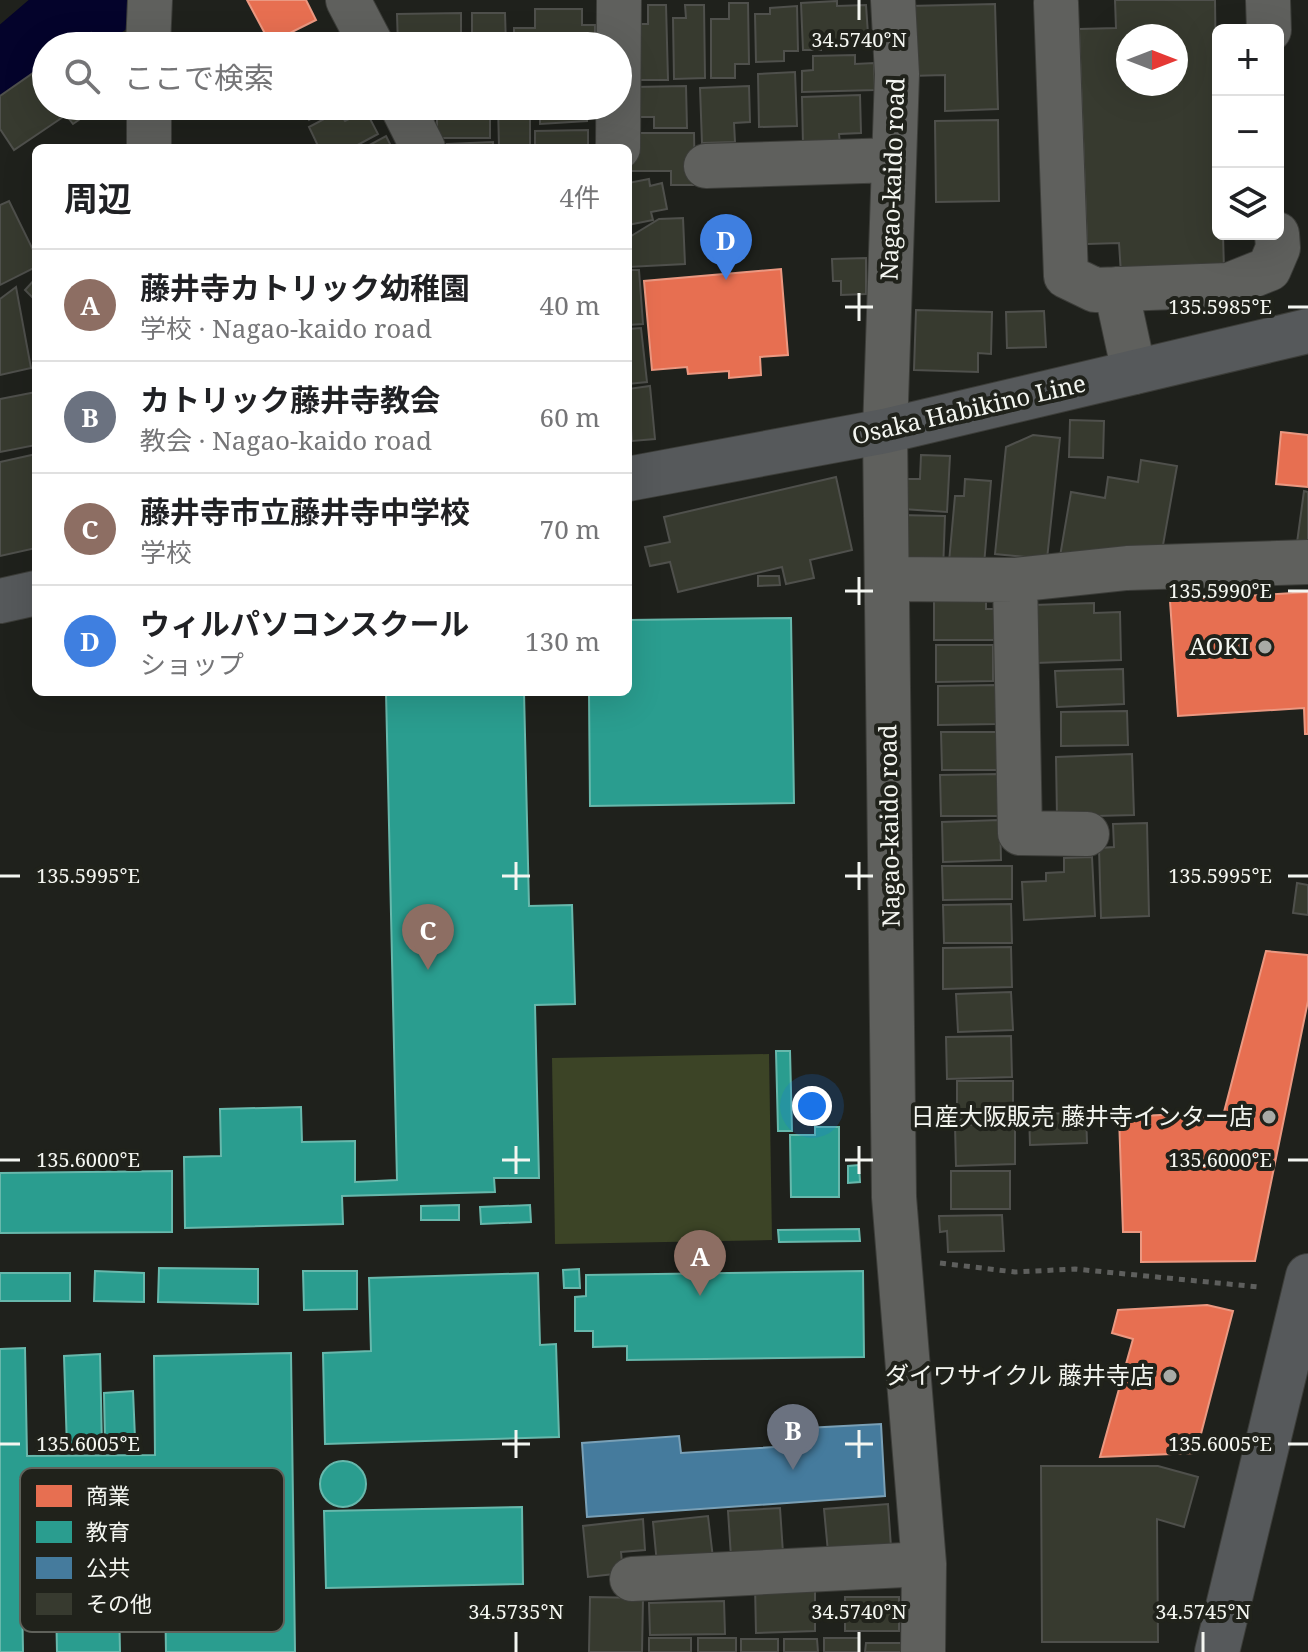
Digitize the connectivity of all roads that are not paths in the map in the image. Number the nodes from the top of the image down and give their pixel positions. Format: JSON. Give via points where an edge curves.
{"nodes":[{"id":1,"x":348,"y":0,"type":"edge"},
{"id":2,"x":619,"y":0,"type":"edge"},
{"id":3,"x":893,"y":0,"type":"edge"},
{"id":4,"x":1268,"y":0,"type":"edge"},
{"id":5,"x":1056,"y":3,"type":"dead end"},
{"id":6,"x":1269,"y":24,"type":"edge"},
{"id":7,"x":365,"y":32,"type":"edge"},
{"id":8,"x":619,"y":32,"type":"edge"},
{"id":9,"x":149,"y":120,"type":"edge"},
{"id":10,"x":409,"y":120,"type":"edge"},
{"id":11,"x":618,"y":120,"type":"edge"},
{"id":12,"x":149,"y":144,"type":"edge"},
{"id":13,"x":421,"y":144,"type":"edge"},
{"id":14,"x":618,"y":144,"type":"edge"},
{"id":15,"x":894,"y":160,"type":"junction"},
{"id":16,"x":706,"y":166,"type":"dead end"},
{"id":17,"x":1277,"y":240,"type":"edge"},
{"id":18,"x":1116,"y":289,"type":"junction"},
{"id":19,"x":1308,"y":331,"type":"edge"},
{"id":20,"x":1134,"y":372,"type":"junction"},
{"id":21,"x":885,"y":431,"type":"junction"},
{"id":22,"x":632,"y":478,"type":"edge"},
{"id":23,"x":1308,"y":562,"type":"edge"},
{"id":24,"x":887,"y":579,"type":"junction"},
{"id":25,"x":1015,"y":580,"type":"junction"},
{"id":26,"x":32,"y":594,"type":"edge"},
{"id":27,"x":0,"y":601,"type":"edge"},
{"id":28,"x":1087,"y":834,"type":"dead end"},
{"id":29,"x":1308,"y":1276,"type":"edge"},
{"id":30,"x":924,"y":1564,"type":"junction"},
{"id":31,"x":632,"y":1579,"type":"dead end"},
{"id":32,"x":923,"y":1652,"type":"edge"},
{"id":33,"x":1217,"y":1652,"type":"edge"}],
"edges":[{"from":1,"to":7,"type":"street"},
{"from":2,"to":8,"type":"street"},
{"from":3,"to":15,"type":"street","name":"Nagao-kaido road"},
{"from":4,"to":6,"type":"street"},
{"from":5,"to":18,"type":"street","via":[[1066,276],[1095,290]]},
{"from":9,"to":12,"type":"street"},
{"from":10,"to":13,"type":"street"},
{"from":11,"to":14,"type":"street"},
{"from":15,"to":16,"type":"street"},
{"from":15,"to":21,"type":"street","name":"Nagao-kaido road"},
{"from":17,"to":18,"type":"street","via":[[1269,269],[1229,285]]},
{"from":18,"to":20,"type":"street"},
{"from":19,"to":20,"type":"main road","name":"Osaka Habikino Line"},
{"from":20,"to":21,"type":"main road","name":"Osaka Habikino Line"},
{"from":21,"to":22,"type":"main road","name":"Osaka Habikino Line"},
{"from":21,"to":24,"type":"street","name":"Nagao-kaido road"},
{"from":23,"to":25,"type":"street","via":[[1127,568]]},
{"from":24,"to":25,"type":"street"},
{"from":24,"to":30,"type":"street","name":"Nagao-kaido road","via":[[894,1197]]},
{"from":25,"to":28,"type":"street","via":[[1020,833]]},
{"from":26,"to":27,"type":"main road"},
{"from":29,"to":33,"type":"main road"},
{"from":30,"to":31,"type":"street"},
{"from":30,"to":32,"type":"street","name":"Nagao-kaido road"}]}
